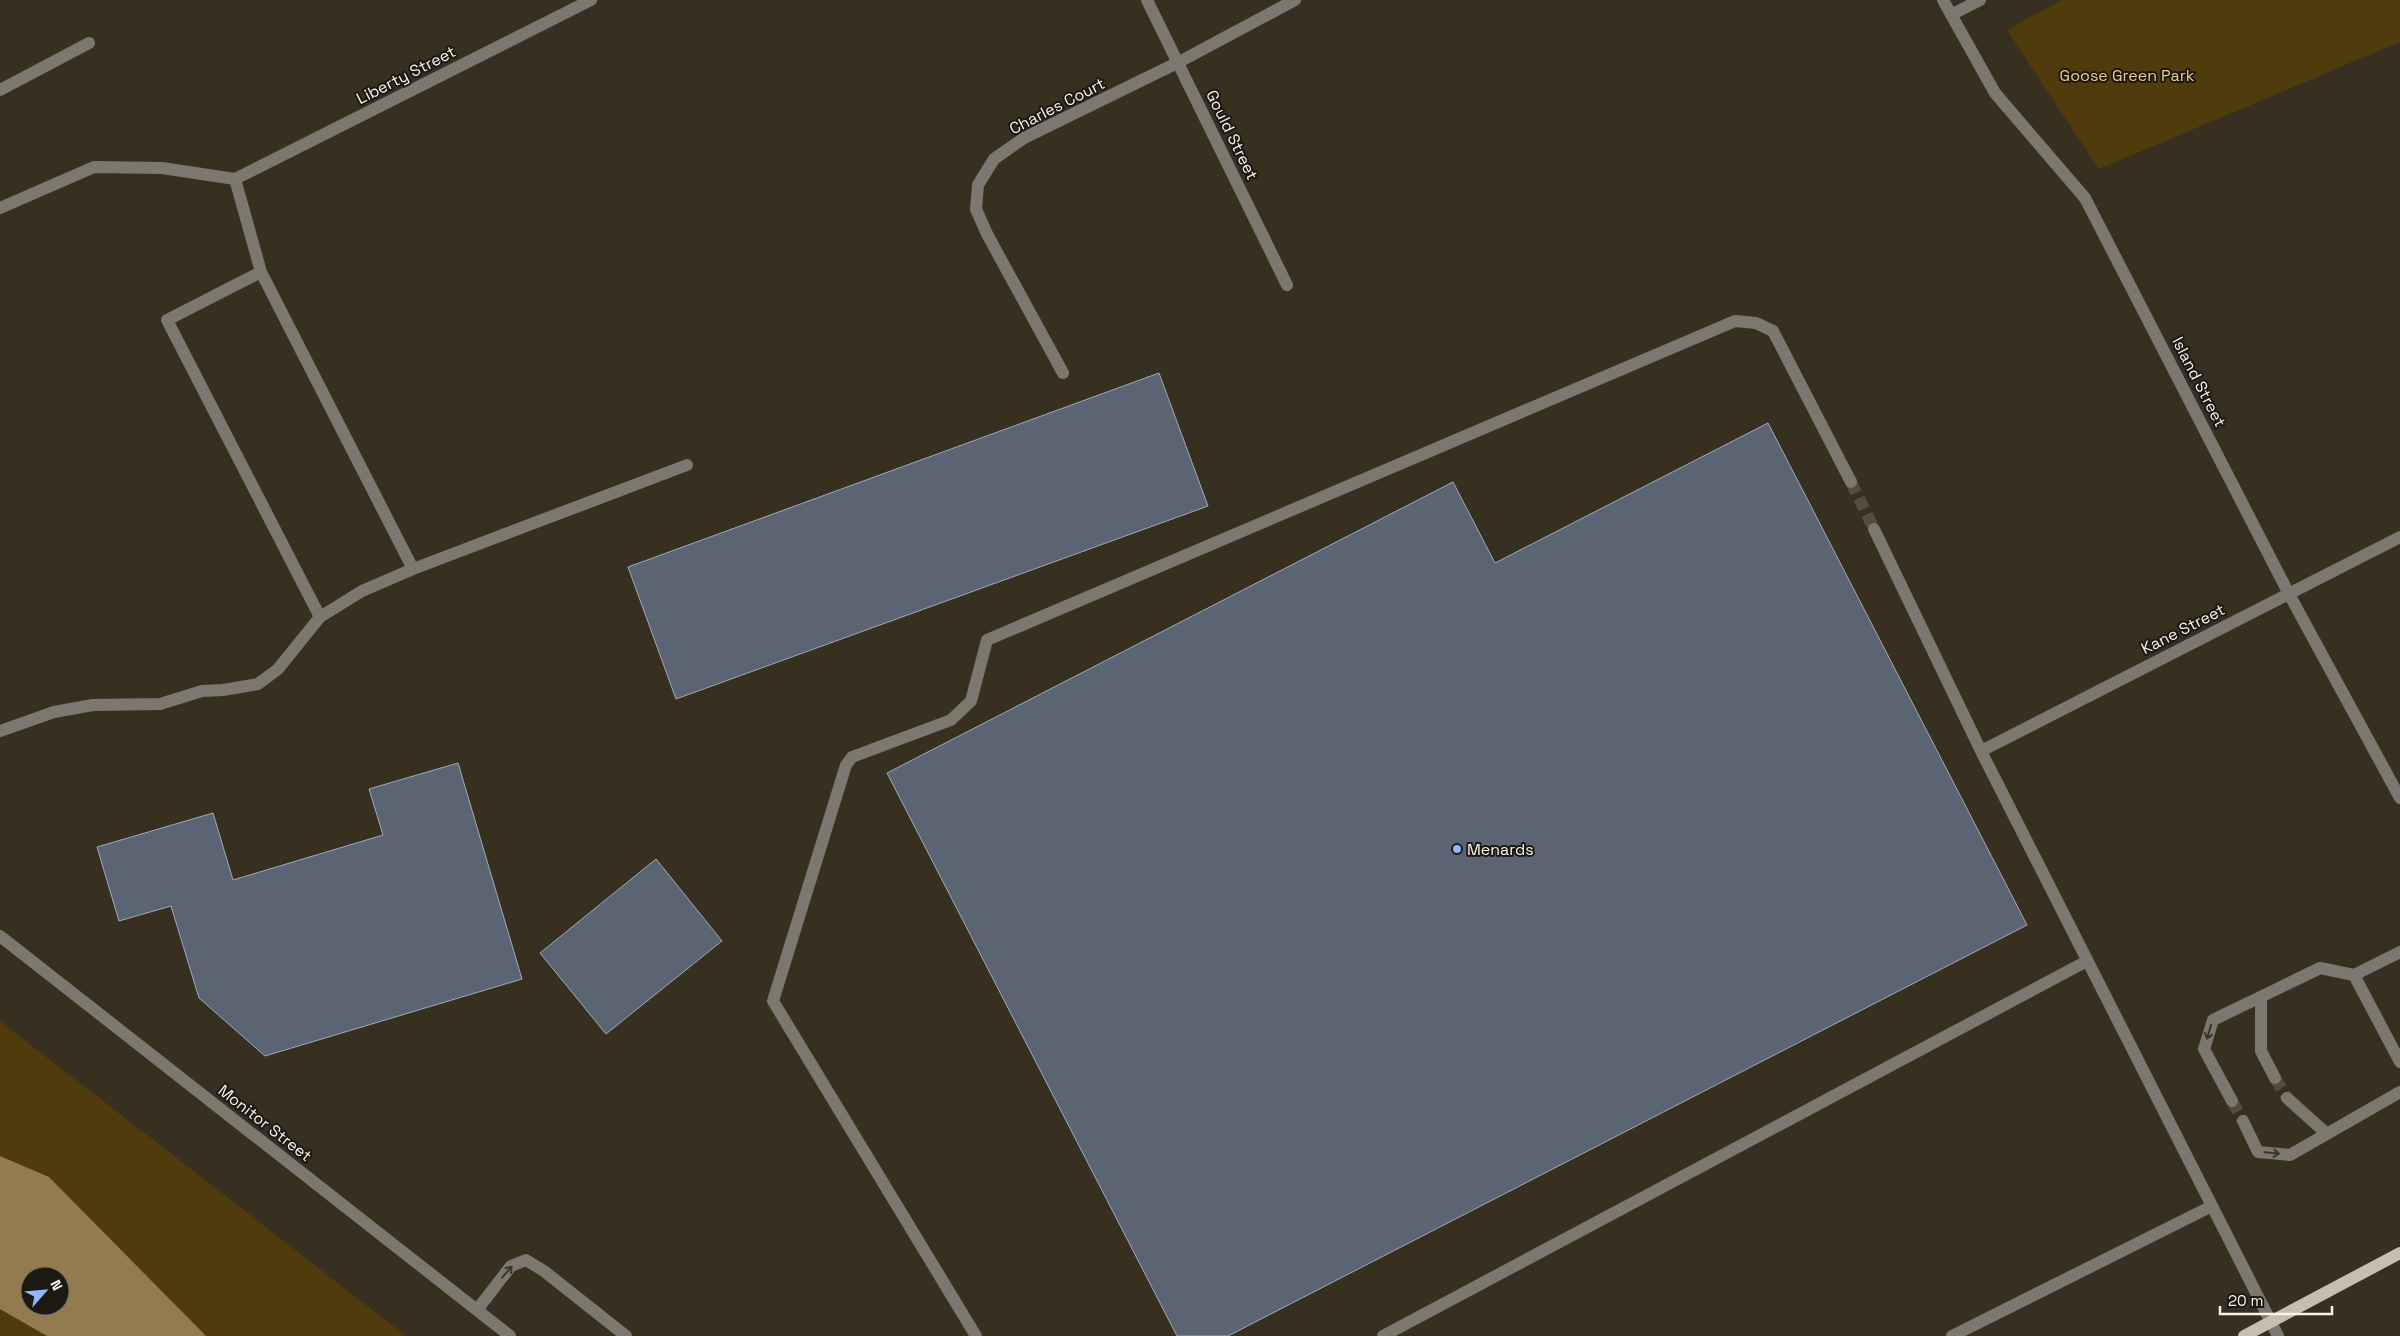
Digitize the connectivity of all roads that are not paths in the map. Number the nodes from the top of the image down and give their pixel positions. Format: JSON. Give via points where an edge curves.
{"nodes":[{"id":1,"x":591,"y":0,"type":"edge"},
{"id":2,"x":1147,"y":0,"type":"edge"},
{"id":3,"x":1295,"y":0,"type":"edge"},
{"id":4,"x":1943,"y":0,"type":"edge"},
{"id":5,"x":1980,"y":0,"type":"edge"},
{"id":6,"x":1951,"y":15,"type":"junction"},
{"id":7,"x":89,"y":43,"type":"dead end"},
{"id":8,"x":1179,"y":62,"type":"junction"},
{"id":9,"x":0,"y":90,"type":"edge"},
{"id":10,"x":235,"y":179,"type":"junction"},
{"id":11,"x":0,"y":208,"type":"edge"},
{"id":12,"x":261,"y":272,"type":"junction"},
{"id":13,"x":1287,"y":285,"type":"dead end"},
{"id":14,"x":1063,"y":373,"type":"dead end"},
{"id":15,"x":687,"y":465,"type":"dead end"},
{"id":16,"x":1851,"y":482,"type":"tunnel mouth"},
{"id":17,"x":1874,"y":529,"type":"tunnel mouth"},
{"id":18,"x":2400,"y":537,"type":"edge"},
{"id":19,"x":413,"y":569,"type":"junction"},
{"id":20,"x":2289,"y":594,"type":"junction"},
{"id":21,"x":320,"y":617,"type":"junction"},
{"id":22,"x":0,"y":731,"type":"edge"},
{"id":23,"x":1981,"y":751,"type":"junction"},
{"id":24,"x":2400,"y":798,"type":"edge"},
{"id":25,"x":0,"y":936,"type":"edge"},
{"id":26,"x":2400,"y":952,"type":"edge"},
{"id":27,"x":2087,"y":961,"type":"junction"},
{"id":28,"x":2354,"y":975,"type":"junction"},
{"id":29,"x":2261,"y":997,"type":"junction"},
{"id":30,"x":2400,"y":1062,"type":"edge"},
{"id":31,"x":2275,"y":1078,"type":"tunnel mouth"},
{"id":32,"x":2400,"y":1092,"type":"edge"},
{"id":33,"x":2287,"y":1098,"type":"tunnel mouth"},
{"id":34,"x":2232,"y":1102,"type":"tunnel mouth"},
{"id":35,"x":2243,"y":1121,"type":"tunnel mouth"},
{"id":36,"x":2327,"y":1134,"type":"junction"},
{"id":37,"x":2212,"y":1206,"type":"junction"},
{"id":38,"x":2400,"y":1254,"type":"edge"},
{"id":39,"x":477,"y":1310,"type":"junction"},
{"id":40,"x":2271,"y":1322,"type":"junction"},
{"id":41,"x":510,"y":1336,"type":"edge"},
{"id":42,"x":626,"y":1336,"type":"edge"},
{"id":43,"x":976,"y":1336,"type":"edge"},
{"id":44,"x":1384,"y":1336,"type":"edge"},
{"id":45,"x":1952,"y":1336,"type":"edge"},
{"id":46,"x":2244,"y":1336,"type":"edge"},
{"id":47,"x":2278,"y":1336,"type":"edge"}],
"edges":[{"from":1,"to":10,"type":"street","name":"Liberty Street"},
{"from":2,"to":8,"type":"street","name":"Gould Street"},
{"from":3,"to":8,"type":"street","name":"Charles Court"},
{"from":4,"to":6,"type":"street","name":"Island Street"},
{"from":5,"to":6,"type":"street"},
{"from":6,"to":20,"type":"street","name":"Island Street","via":[[1995,92],[2085,198]]},
{"from":7,"to":9,"type":"street"},
{"from":8,"to":13,"type":"street","name":"Gould Street"},
{"from":8,"to":14,"type":"street","name":"Charles Court","via":[[1024,138],[994,159],[978,185],[976,209],[987,234]]},
{"from":10,"to":11,"type":"street","via":[[162,168],[94,167]]},
{"from":10,"to":12,"type":"street"},
{"from":12,"to":19,"type":"street"},
{"from":12,"to":21,"type":"street","via":[[167,320]]},
{"from":15,"to":19,"type":"street"},
{"from":16,"to":43,"type":"street","via":[[1773,331],[1756,323],[1735,321],[987,640],[971,701],[951,720],[852,757],[846,765],[773,1000]]},
{"from":17,"to":23,"type":"street"},
{"from":18,"to":20,"type":"street","name":"Kane Street"},
{"from":19,"to":21,"type":"street","via":[[362,591]]},
{"from":20,"to":23,"type":"street","name":"Kane Street"},
{"from":20,"to":24,"type":"street","name":"Island Street"},
{"from":21,"to":22,"type":"street","via":[[278,669],[258,684],[202,691],[160,704],[93,706],[54,712]]},
{"from":23,"to":27,"type":"street"},
{"from":25,"to":39,"type":"street","name":"Monitor Street"},
{"from":26,"to":28,"type":"street"},
{"from":27,"to":37,"type":"street"},
{"from":27,"to":44,"type":"street"},
{"from":28,"to":29,"type":"street","via":[[2320,968]]},
{"from":28,"to":30,"type":"street"},
{"from":29,"to":31,"type":"street","via":[[2261,1051]]},
{"from":29,"to":34,"type":"street","one_way":true,"via":[[2213,1020],[2204,1049]]},
{"from":32,"to":36,"type":"street"},
{"from":33,"to":36,"type":"street"},
{"from":35,"to":36,"type":"street","one_way":true,"via":[[2258,1152],[2290,1155]]},
{"from":37,"to":40,"type":"street"},
{"from":37,"to":45,"type":"street"},
{"from":38,"to":40,"type":"main road"},
{"from":39,"to":41,"type":"street","name":"Monitor Street"},
{"from":39,"to":42,"type":"street","one_way":true,"via":[[511,1266],[526,1260]]},
{"from":40,"to":46,"type":"main road"},
{"from":40,"to":47,"type":"street"}]}
